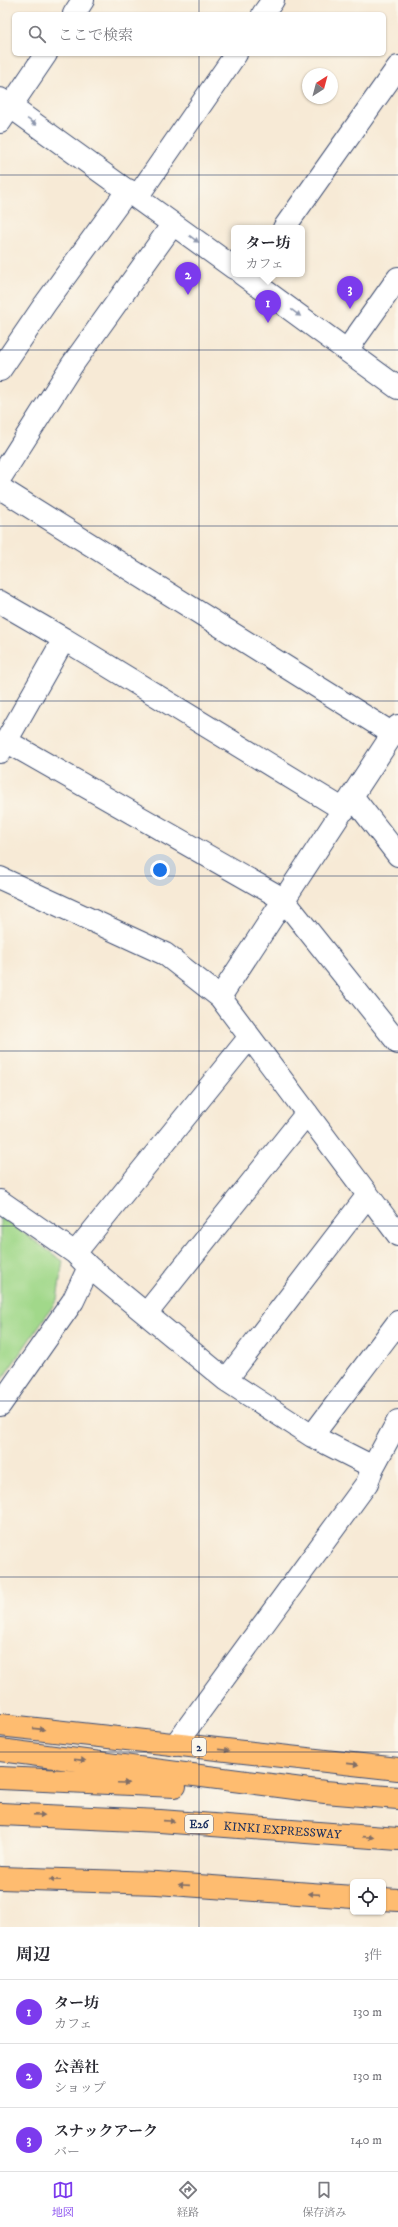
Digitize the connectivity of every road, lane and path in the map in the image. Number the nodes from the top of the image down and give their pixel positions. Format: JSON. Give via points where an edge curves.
{"nodes":[{"id":1,"x":83,"y":0,"type":"edge"},
{"id":2,"x":273,"y":0,"type":"edge"},
{"id":3,"x":75,"y":12,"type":"edge"},
{"id":4,"x":265,"y":12,"type":"edge"},
{"id":5,"x":44,"y":56,"type":"edge"},
{"id":6,"x":235,"y":56,"type":"edge"},
{"id":7,"x":398,"y":67,"type":"edge"},
{"id":8,"x":3,"y":109,"type":"edge"},
{"id":9,"x":133,"y":194,"type":"junction"},
{"id":10,"x":173,"y":224,"type":"junction"},
{"id":11,"x":286,"y":225,"type":"edge"},
{"id":12,"x":231,"y":265,"type":"edge"},
{"id":13,"x":248,"y":277,"type":"edge"},
{"id":14,"x":398,"y":278,"type":"edge"},
{"id":15,"x":347,"y":350,"type":"junction"},
{"id":16,"x":0,"y":370,"type":"edge"},
{"id":17,"x":398,"y":388,"type":"edge"},
{"id":18,"x":0,"y":478,"type":"edge"},
{"id":19,"x":0,"y":488,"type":"edge"},
{"id":20,"x":0,"y":602,"type":"edge"},
{"id":21,"x":64,"y":639,"type":"junction"},
{"id":22,"x":395,"y":730,"type":"edge"},
{"id":23,"x":3,"y":747,"type":"edge"},
{"id":24,"x":348,"y":803,"type":"junction"},
{"id":25,"x":398,"y":856,"type":"edge"},
{"id":26,"x":0,"y":878,"type":"edge"},
{"id":27,"x":283,"y":899,"type":"junction"},
{"id":28,"x":220,"y":997,"type":"junction"},
{"id":29,"x":249,"y":1038,"type":"junction"},
{"id":30,"x":398,"y":1043,"type":"edge"},
{"id":31,"x":307,"y":1113,"type":"junction"},
{"id":32,"x":368,"y":1195,"type":"junction"},
{"id":33,"x":0,"y":1201,"type":"edge"},
{"id":34,"x":398,"y":1235,"type":"edge"},
{"id":35,"x":82,"y":1260,"type":"junction"},
{"id":36,"x":146,"y":1314,"type":"junction"},
{"id":37,"x":398,"y":1322,"type":"edge"},
{"id":38,"x":226,"y":1380,"type":"junction"},
{"id":39,"x":0,"y":1405,"type":"edge"},
{"id":40,"x":398,"y":1420,"type":"edge"},
{"id":41,"x":312,"y":1436,"type":"junction"},
{"id":42,"x":373,"y":1467,"type":"junction"},
{"id":43,"x":0,"y":1725,"type":"edge"},
{"id":44,"x":175,"y":1744,"type":"junction"},
{"id":45,"x":0,"y":1750,"type":"edge"},
{"id":46,"x":398,"y":1769,"type":"edge"},
{"id":47,"x":0,"y":1778,"type":"edge"},
{"id":48,"x":325,"y":1792,"type":"junction"},
{"id":49,"x":398,"y":1798,"type":"edge"},
{"id":50,"x":0,"y":1814,"type":"edge"},
{"id":51,"x":398,"y":1839,"type":"edge"},
{"id":52,"x":0,"y":1878,"type":"edge"},
{"id":53,"x":350,"y":1897,"type":"edge"},
{"id":54,"x":386,"y":1899,"type":"edge"},
{"id":55,"x":398,"y":1900,"type":"edge"}],
"edges":[{"from":1,"to":3,"type":"street"},
{"from":2,"to":4,"type":"street"},
{"from":5,"to":8,"type":"street"},
{"from":6,"to":9,"type":"street"},
{"from":7,"to":11,"type":"street"},
{"from":8,"to":9,"type":"street","one_way":true},
{"from":9,"to":10,"type":"street"},
{"from":9,"to":16,"type":"street","via":[[45,304]]},
{"from":10,"to":12,"type":"street","one_way":true},
{"from":10,"to":18,"type":"street","via":[[72,365]]},
{"from":13,"to":15,"type":"street","one_way":true},
{"from":14,"to":15,"type":"street"},
{"from":15,"to":17,"type":"street"},
{"from":19,"to":22,"type":"street"},
{"from":20,"to":21,"type":"street"},
{"from":21,"to":23,"type":"street"},
{"from":21,"to":24,"type":"street"},
{"from":22,"to":24,"type":"street"},
{"from":23,"to":27,"type":"street"},
{"from":24,"to":25,"type":"street"},
{"from":24,"to":27,"type":"street"},
{"from":26,"to":28,"type":"street","via":[[165,954]]},
{"from":27,"to":28,"type":"street"},
{"from":27,"to":30,"type":"street"},
{"from":28,"to":29,"type":"street"},
{"from":29,"to":31,"type":"street"},
{"from":29,"to":35,"type":"street"},
{"from":31,"to":32,"type":"street"},
{"from":31,"to":36,"type":"street"},
{"from":32,"to":34,"type":"street"},
{"from":32,"to":38,"type":"street"},
{"from":33,"to":35,"type":"street"},
{"from":35,"to":36,"type":"street"},
{"from":35,"to":39,"type":"street","via":[[73,1301]]},
{"from":36,"to":38,"type":"street"},
{"from":37,"to":41,"type":"street"},
{"from":38,"to":41,"type":"street"},
{"from":40,"to":42,"type":"street"},
{"from":41,"to":42,"type":"street"},
{"from":42,"to":44,"type":"street","via":[[368,1483]]},
{"from":43,"to":44,"type":"main road","number":"2","one_way":true},
{"from":44,"to":46,"type":"main road","number":"2","one_way":true},
{"from":45,"to":48,"type":"main road","one_way":true},
{"from":47,"to":48,"type":"main road","one_way":true},
{"from":48,"to":49,"type":"main road"},
{"from":50,"to":51,"type":"main road","name":"KINKI EXPRESSWAY","number":"E26","one_way":true,"via":[[160,1821]]},
{"from":53,"to":52,"type":"main road","one_way":true,"via":[[157,1883]]},
{"from":54,"to":55,"type":"main road"}]}
